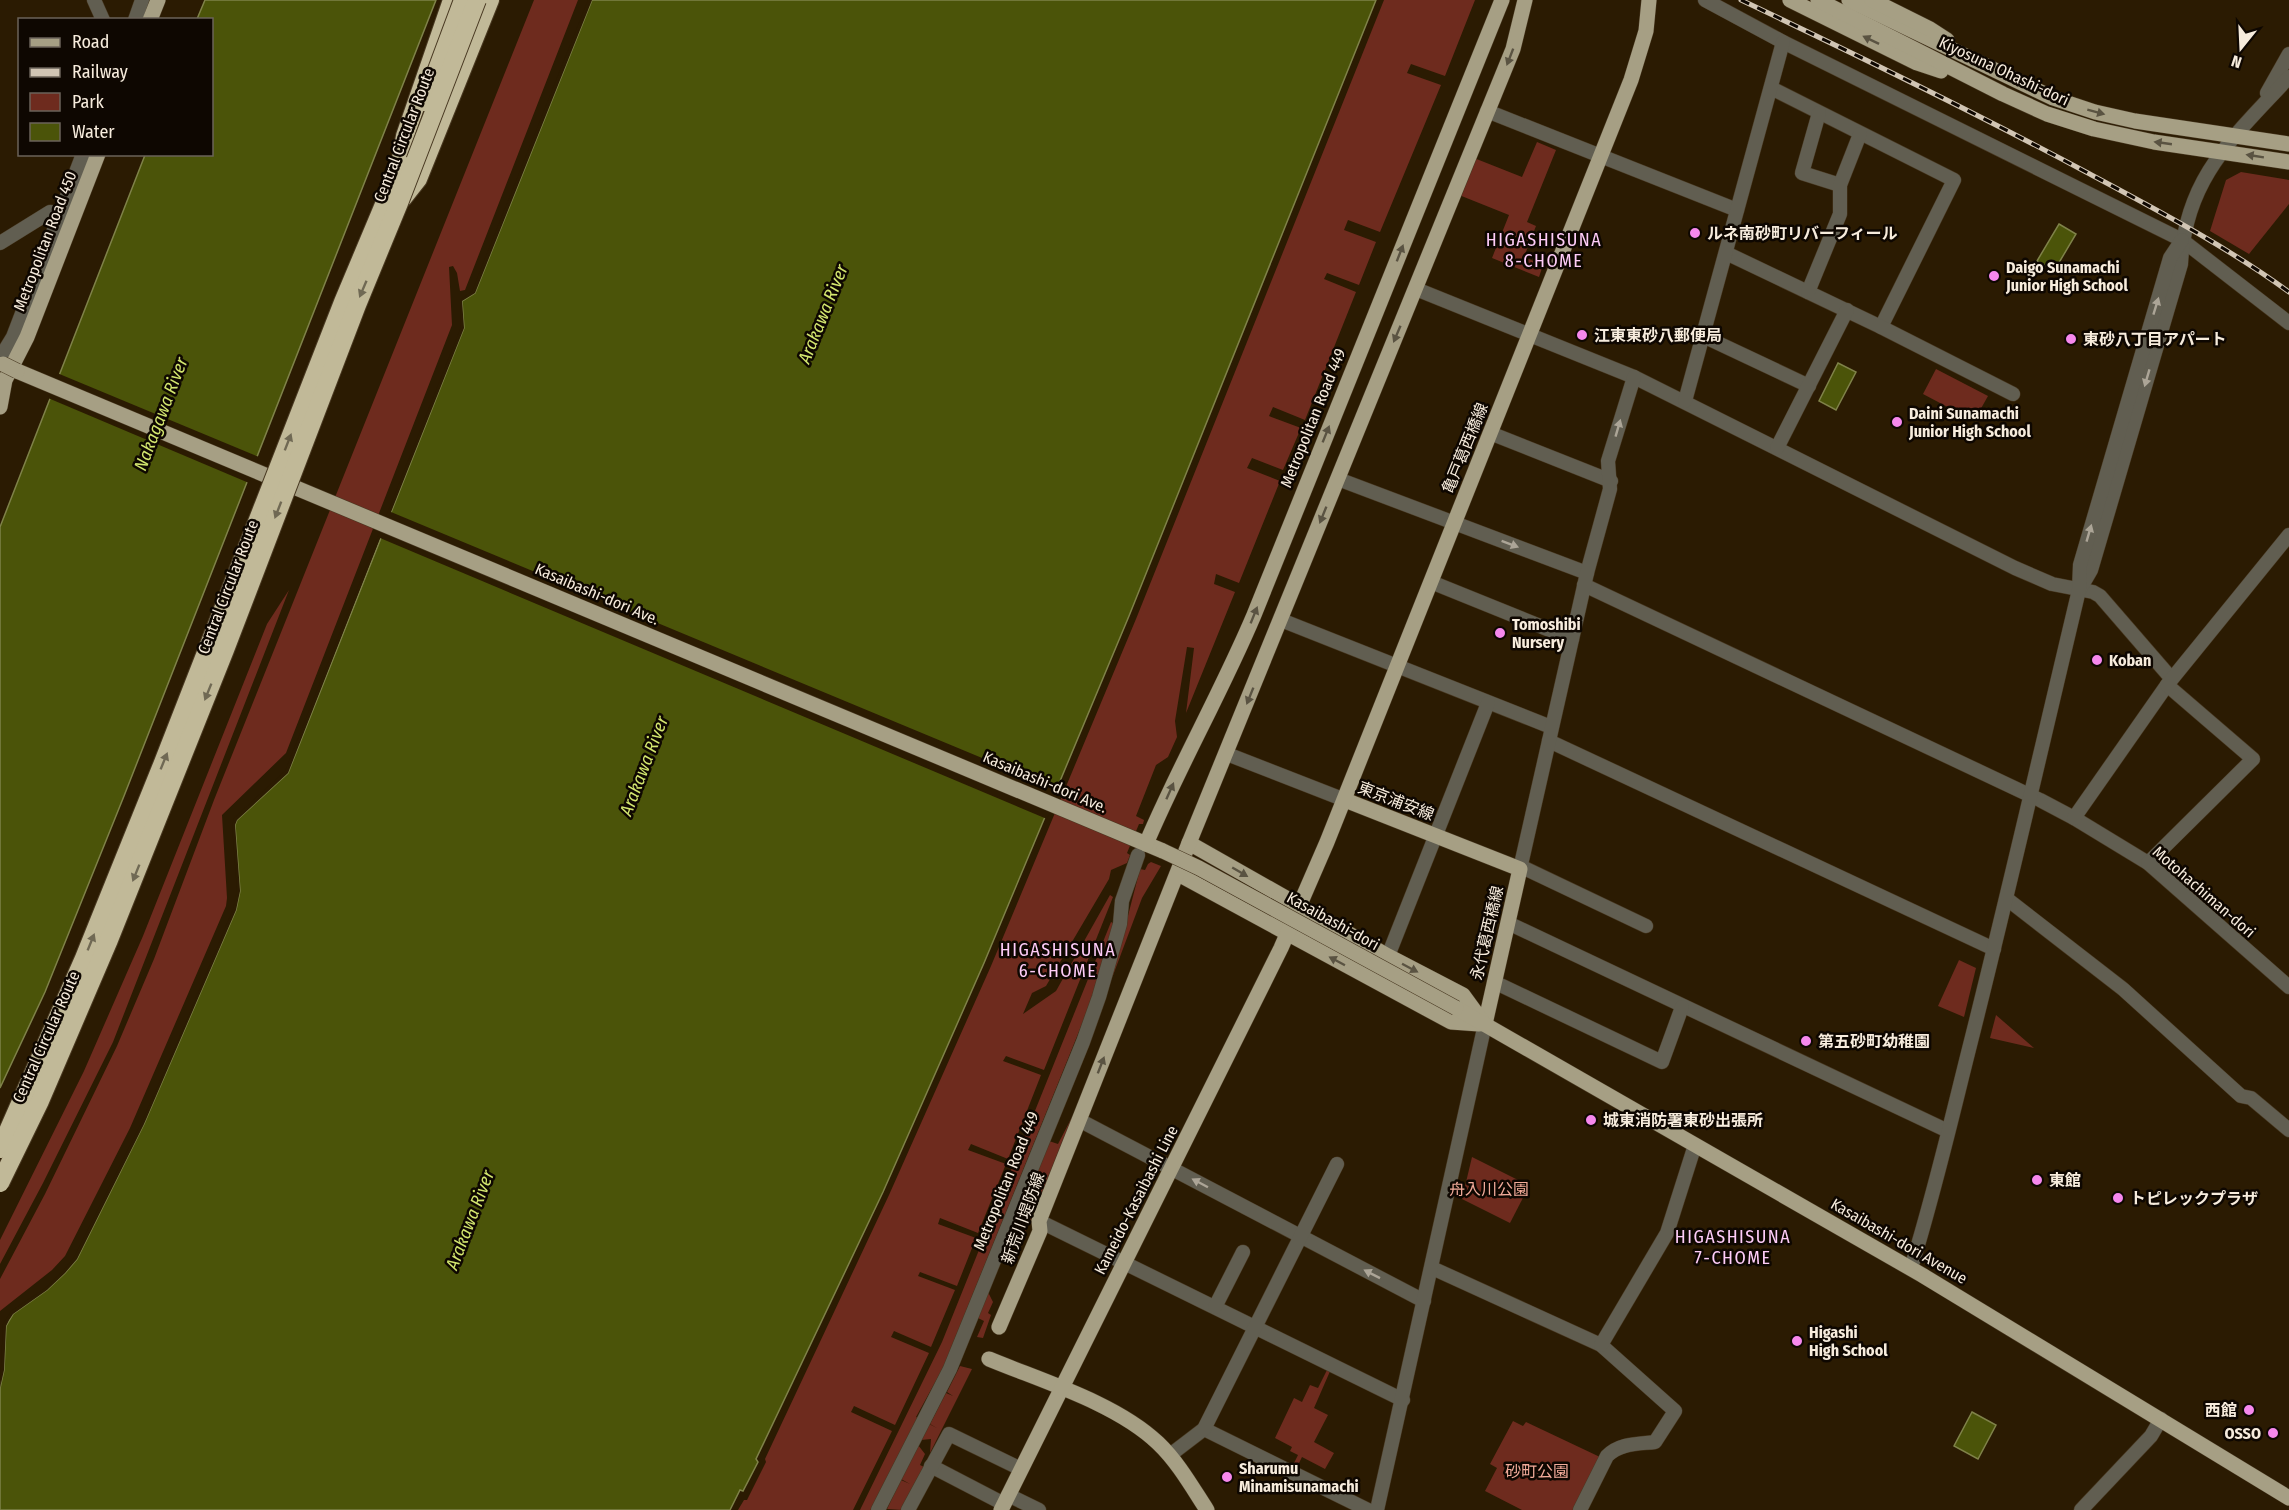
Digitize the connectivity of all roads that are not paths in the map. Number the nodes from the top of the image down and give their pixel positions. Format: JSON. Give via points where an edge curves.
{"nodes":[{"id":1,"x":94,"y":0,"type":"edge"},
{"id":2,"x":142,"y":0,"type":"edge"},
{"id":3,"x":158,"y":0,"type":"edge"},
{"id":4,"x":452,"y":0,"type":"edge"},
{"id":5,"x":463,"y":0,"type":"edge"},
{"id":6,"x":477,"y":0,"type":"edge"},
{"id":7,"x":490,"y":0,"type":"edge"},
{"id":8,"x":1502,"y":0,"type":"edge"},
{"id":9,"x":1525,"y":0,"type":"edge"},
{"id":10,"x":1648,"y":0,"type":"edge"},
{"id":11,"x":1705,"y":0,"type":"edge"},
{"id":12,"x":1790,"y":0,"type":"edge"},
{"id":13,"x":1818,"y":0,"type":"edge"},
{"id":14,"x":1849,"y":0,"type":"edge"},
{"id":15,"x":1872,"y":0,"type":"edge"},
{"id":16,"x":102,"y":18,"type":"edge"},
{"id":17,"x":136,"y":18,"type":"edge"},
{"id":18,"x":151,"y":18,"type":"edge"},
{"id":19,"x":1888,"y":28,"type":"junction"},
{"id":20,"x":1783,"y":42,"type":"junction"},
{"id":21,"x":2289,"y":54,"type":"edge"},
{"id":22,"x":2003,"y":76,"type":"junction"},
{"id":23,"x":2289,"y":77,"type":"edge"},
{"id":24,"x":1771,"y":88,"type":"junction"},
{"id":25,"x":2003,"y":94,"type":"junction"},
{"id":26,"x":1487,"y":111,"type":"junction"},
{"id":27,"x":1820,"y":113,"type":"junction"},
{"id":28,"x":2256,"y":113,"type":"junction"},
{"id":29,"x":1860,"y":134,"type":"junction"},
{"id":30,"x":2236,"y":135,"type":"junction"},
{"id":31,"x":2289,"y":144,"type":"edge"},
{"id":32,"x":2221,"y":151,"type":"junction"},
{"id":33,"x":82,"y":156,"type":"edge"},
{"id":34,"x":97,"y":156,"type":"edge"},
{"id":35,"x":1601,"y":156,"type":"junction"},
{"id":36,"x":2289,"y":162,"type":"edge"},
{"id":37,"x":399,"y":170,"type":"junction"},
{"id":38,"x":1840,"y":185,"type":"junction"},
{"id":39,"x":399,"y":202,"type":"junction"},
{"id":40,"x":1737,"y":210,"type":"junction"},
{"id":41,"x":60,"y":213,"type":"junction"},
{"id":42,"x":65,"y":238,"type":"junction"},
{"id":43,"x":2182,"y":240,"type":"junction"},
{"id":44,"x":0,"y":243,"type":"edge"},
{"id":45,"x":1726,"y":253,"type":"junction"},
{"id":46,"x":1416,"y":289,"type":"junction"},
{"id":47,"x":1808,"y":292,"type":"junction"},
{"id":48,"x":1847,"y":310,"type":"junction"},
{"id":49,"x":2289,"y":322,"type":"edge"},
{"id":50,"x":1881,"y":327,"type":"junction"},
{"id":51,"x":1530,"y":333,"type":"junction"},
{"id":52,"x":1703,"y":336,"type":"junction"},
{"id":53,"x":2,"y":353,"type":"edge"},
{"id":54,"x":1634,"y":377,"type":"junction"},
{"id":55,"x":1809,"y":386,"type":"junction"},
{"id":56,"x":2013,"y":394,"type":"dead end"},
{"id":57,"x":1685,"y":401,"type":"junction"},
{"id":58,"x":0,"y":407,"type":"edge"},
{"id":59,"x":1490,"y":433,"type":"junction"},
{"id":60,"x":1777,"y":448,"type":"junction"},
{"id":61,"x":1338,"y":479,"type":"junction"},
{"id":62,"x":1611,"y":481,"type":"junction"},
{"id":63,"x":1455,"y":523,"type":"junction"},
{"id":64,"x":2289,"y":535,"type":"edge"},
{"id":65,"x":1585,"y":579,"type":"junction"},
{"id":66,"x":1431,"y":582,"type":"junction"},
{"id":67,"x":2079,"y":591,"type":"junction"},
{"id":68,"x":1281,"y":620,"type":"junction"},
{"id":69,"x":1572,"y":639,"type":"junction"},
{"id":70,"x":1397,"y":666,"type":"junction"},
{"id":71,"x":2169,"y":681,"type":"junction"},
{"id":72,"x":1488,"y":703,"type":"junction"},
{"id":73,"x":1550,"y":734,"type":"junction"},
{"id":74,"x":1227,"y":754,"type":"junction"},
{"id":75,"x":2029,"y":795,"type":"junction"},
{"id":76,"x":1345,"y":800,"type":"junction"},
{"id":77,"x":2074,"y":818,"type":"junction"},
{"id":78,"x":1435,"y":835,"type":"junction"},
{"id":79,"x":1189,"y":843,"type":"junction"},
{"id":80,"x":1139,"y":846,"type":"junction"},
{"id":81,"x":1162,"y":851,"type":"joint"},
{"id":82,"x":2148,"y":863,"type":"junction"},
{"id":83,"x":1520,"y":867,"type":"junction"},
{"id":84,"x":1178,"y":874,"type":"junction"},
{"id":85,"x":2007,"y":899,"type":"junction"},
{"id":86,"x":1300,"y":905,"type":"junction"},
{"id":87,"x":1508,"y":923,"type":"junction"},
{"id":88,"x":1646,"y":926,"type":"dead end"},
{"id":89,"x":1287,"y":935,"type":"junction"},
{"id":90,"x":1994,"y":949,"type":"junction"},
{"id":91,"x":1388,"y":956,"type":"junction"},
{"id":92,"x":1494,"y":982,"type":"junction"},
{"id":93,"x":2289,"y":987,"type":"edge"},
{"id":94,"x":1682,"y":1007,"type":"junction"},
{"id":95,"x":1485,"y":1024,"type":"junction"},
{"id":96,"x":1079,"y":1120,"type":"junction"},
{"id":97,"x":2289,"y":1130,"type":"edge"},
{"id":98,"x":1948,"y":1131,"type":"junction"},
{"id":99,"x":1695,"y":1145,"type":"junction"},
{"id":100,"x":0,"y":1149,"type":"edge"},
{"id":101,"x":1337,"y":1164,"type":"dead end"},
{"id":102,"x":1172,"y":1169,"type":"junction"},
{"id":103,"x":0,"y":1183,"type":"edge"},
{"id":104,"x":1039,"y":1221,"type":"junction"},
{"id":105,"x":1300,"y":1237,"type":"junction"},
{"id":106,"x":1243,"y":1252,"type":"dead end"},
{"id":107,"x":1125,"y":1263,"type":"junction"},
{"id":108,"x":1432,"y":1268,"type":"junction"},
{"id":109,"x":1911,"y":1268,"type":"junction"},
{"id":110,"x":1424,"y":1301,"type":"junction"},
{"id":111,"x":1215,"y":1307,"type":"junction"},
{"id":112,"x":999,"y":1327,"type":"dead end"},
{"id":113,"x":1255,"y":1327,"type":"junction"},
{"id":114,"x":1601,"y":1345,"type":"junction"},
{"id":115,"x":988,"y":1359,"type":"dead end"},
{"id":116,"x":1062,"y":1389,"type":"junction"},
{"id":117,"x":1402,"y":1400,"type":"junction"},
{"id":118,"x":2161,"y":1419,"type":"junction"},
{"id":119,"x":1204,"y":1429,"type":"junction"},
{"id":120,"x":1170,"y":1455,"type":"junction"},
{"id":121,"x":931,"y":1466,"type":"junction"},
{"id":122,"x":1021,"y":1469,"type":"junction"},
{"id":123,"x":2289,"y":1498,"type":"edge"},
{"id":124,"x":1004,"y":1503,"type":"edge"},
{"id":125,"x":878,"y":1510,"type":"edge"},
{"id":126,"x":908,"y":1510,"type":"edge"},
{"id":127,"x":1038,"y":1510,"type":"edge"},
{"id":128,"x":1207,"y":1510,"type":"edge"},
{"id":129,"x":1368,"y":1510,"type":"edge"},
{"id":130,"x":1377,"y":1510,"type":"edge"},
{"id":131,"x":1580,"y":1510,"type":"edge"},
{"id":132,"x":2081,"y":1510,"type":"edge"}],
"edges":[{"from":1,"to":16,"type":"street"},
{"from":2,"to":17,"type":"street"},
{"from":3,"to":18,"type":"main road"},
{"from":4,"to":37,"type":"highway","via":[[405,136]]},
{"from":5,"to":37,"type":"highway","name":"Central Circular Route","bridge":true},
{"from":6,"to":39,"type":"highway","name":"Central Circular Route","bridge":true},
{"from":7,"to":39,"type":"highway","bridge":true,"via":[[418,179]]},
{"from":80,"to":8,"type":"main road","name":"Metropolitan Road 449","one_way":true,"via":[[1254,615]]},
{"from":9,"to":26,"type":"main road","one_way":true,"via":[[1514,49]]},
{"from":10,"to":35,"type":"main road","name":"亀戸葛西橋線","via":[[1639,57]]},
{"from":11,"to":20,"type":"street"},
{"from":25,"to":12,"type":"main road","one_way":true,"via":[[1917,63]]},
{"from":13,"to":19,"type":"main road","name":"Kiyosuna Ohashi-dori"},
{"from":14,"to":19,"type":"main road","name":"Kiyosuna Ohashi-dori"},
{"from":15,"to":22,"type":"main road","via":[[1930,29]]},
{"from":19,"to":22,"type":"main road","name":"Kiyosuna Ohashi-dori"},
{"from":19,"to":25,"type":"main road","name":"Kiyosuna Ohashi-dori"},
{"from":20,"to":24,"type":"street"},
{"from":20,"to":43,"type":"street"},
{"from":21,"to":28,"type":"street"},
{"from":22,"to":30,"type":"main road","name":"Kiyosuna Ohashi-dori","one_way":true,"via":[[2095,112]]},
{"from":23,"to":28,"type":"street"},
{"from":24,"to":27,"type":"street"},
{"from":24,"to":40,"type":"street"},
{"from":32,"to":25,"type":"main road","name":"Kiyosuna Ohashi-dori","one_way":true,"via":[[2094,129]]},
{"from":26,"to":35,"type":"street"},
{"from":26,"to":46,"type":"main road"},
{"from":27,"to":29,"type":"street"},
{"from":27,"to":38,"type":"street","via":[[1802,174]]},
{"from":28,"to":30,"type":"street"},
{"from":29,"to":38,"type":"street"},
{"from":29,"to":50,"type":"street","via":[[1954,180]]},
{"from":30,"to":31,"type":"main road","name":"Kiyosuna Ohashi-dori"},
{"from":30,"to":32,"type":"street"},
{"from":36,"to":32,"type":"main road","name":"Kiyosuna Ohashi-dori","one_way":true},
{"from":32,"to":43,"type":"street","via":[[2195,196]]},
{"from":33,"to":41,"type":"street"},
{"from":34,"to":42,"type":"main road","name":"Metropolitan Road 450"},
{"from":35,"to":40,"type":"street"},
{"from":35,"to":51,"type":"main road","name":"亀戸葛西橋線"},
{"from":100,"to":37,"type":"highway","name":"Central Circular Route","one_way":true,"bridge":true,"via":[[84,958],[343,302]]},
{"from":38,"to":47,"type":"street","via":[[1840,214]]},
{"from":39,"to":103,"type":"highway","name":"Central Circular Route","one_way":true,"bridge":true,"via":[[109,940]]},
{"from":40,"to":45,"type":"street"},
{"from":41,"to":42,"type":"street"},
{"from":41,"to":44,"type":"street","via":[[50,212]]},
{"from":41,"to":53,"type":"street"},
{"from":42,"to":58,"type":"main road","name":"Metropolitan Road 450","via":[[27,337],[5,380]]},
{"from":43,"to":49,"type":"street"},
{"from":43,"to":67,"type":"street","via":[[2170,258],[2114,446],[2080,565]]},
{"from":45,"to":47,"type":"street"},
{"from":45,"to":52,"type":"street"},
{"from":46,"to":51,"type":"street"},
{"from":46,"to":61,"type":"main road","one_way":true},
{"from":47,"to":48,"type":"street"},
{"from":48,"to":50,"type":"street"},
{"from":48,"to":55,"type":"street"},
{"from":50,"to":56,"type":"street"},
{"from":51,"to":54,"type":"street"},
{"from":51,"to":59,"type":"main road","name":"亀戸葛西橋線"},
{"from":52,"to":55,"type":"street"},
{"from":52,"to":57,"type":"street"},
{"from":53,"to":80,"type":"main road","name":"Kasaibashi-dori Ave.","bridge":true},
{"from":54,"to":57,"type":"street"},
{"from":62,"to":54,"type":"street","one_way":true,"via":[[1608,461]]},
{"from":55,"to":60,"type":"street"},
{"from":57,"to":60,"type":"street"},
{"from":59,"to":62,"type":"street"},
{"from":59,"to":63,"type":"main road","name":"亀戸葛西橋線"},
{"from":60,"to":67,"type":"street","via":[[2015,568]]},
{"from":61,"to":63,"type":"street","name":"Motohachiman-dori"},
{"from":61,"to":68,"type":"main road","one_way":true},
{"from":62,"to":65,"type":"street"},
{"from":63,"to":65,"type":"street","name":"Motohachiman-dori","one_way":true},
{"from":63,"to":66,"type":"main road","name":"亀戸葛西橋線"},
{"from":64,"to":71,"type":"street"},
{"from":65,"to":69,"type":"street"},
{"from":65,"to":75,"type":"street","name":"Motohachiman-dori"},
{"from":66,"to":69,"type":"street"},
{"from":66,"to":70,"type":"main road","name":"亀戸葛西橋線"},
{"from":67,"to":71,"type":"street","via":[[2093,592],[2108,603]]},
{"from":67,"to":75,"type":"street"},
{"from":68,"to":70,"type":"street"},
{"from":68,"to":74,"type":"main road","one_way":true},
{"from":69,"to":73,"type":"street"},
{"from":70,"to":72,"type":"street"},
{"from":70,"to":76,"type":"main road","name":"亀戸葛西橋線"},
{"from":71,"to":77,"type":"street"},
{"from":71,"to":82,"type":"street","via":[[2253,759]]},
{"from":72,"to":73,"type":"street"},
{"from":72,"to":78,"type":"street"},
{"from":73,"to":83,"type":"street"},
{"from":73,"to":90,"type":"street"},
{"from":74,"to":76,"type":"street"},
{"from":74,"to":79,"type":"main road"},
{"from":75,"to":77,"type":"street","name":"Motohachiman-dori"},
{"from":75,"to":85,"type":"street"},
{"from":76,"to":78,"type":"main road","name":"東京浦安線"},
{"from":76,"to":86,"type":"main road","name":"亀戸葛西橋線"},
{"from":77,"to":82,"type":"street","name":"Motohachiman-dori"},
{"from":78,"to":83,"type":"main road","name":"永代葛西橋線"},
{"from":78,"to":91,"type":"street"},
{"from":79,"to":84,"type":"main road"},
{"from":79,"to":86,"type":"main road","one_way":true},
{"from":80,"to":81,"type":"main road","name":"Kasaibashi-dori Ave."},
{"from":80,"to":125,"type":"street","name":"Metropolitan Road 449","via":[[1086,1034],[950,1369]]},
{"from":81,"to":95,"type":"main road","name":"Kasaibashi-dori","bridge":true},
{"from":82,"to":93,"type":"street","name":"Motohachiman-dori"},
{"from":83,"to":87,"type":"main road","name":"永代葛西橋線"},
{"from":83,"to":88,"type":"street"},
{"from":84,"to":89,"type":"main road"},
{"from":96,"to":84,"type":"main road","one_way":true},
{"from":85,"to":90,"type":"street"},
{"from":85,"to":97,"type":"street","via":[[2123,989],[2241,1096],[2251,1098]]},
{"from":86,"to":89,"type":"main road","name":"Kameido-Kasaibashi Line"},
{"from":86,"to":91,"type":"main road"},
{"from":87,"to":92,"type":"main road","name":"永代葛西橋線"},
{"from":87,"to":94,"type":"street"},
{"from":95,"to":89,"type":"main road","one_way":true,"via":[[1451,1022]]},
{"from":89,"to":102,"type":"main road","name":"Kameido-Kasaibashi Line"},
{"from":90,"to":98,"type":"street"},
{"from":91,"to":95,"type":"main road","one_way":true,"via":[[1463,995]]},
{"from":92,"to":94,"type":"street","via":[[1662,1062]]},
{"from":92,"to":95,"type":"main road","name":"永代葛西橋線"},
{"from":94,"to":98,"type":"street"},
{"from":95,"to":99,"type":"main road","name":"Kasaibashi-dori Avenue"},
{"from":95,"to":108,"type":"street"},
{"from":96,"to":102,"type":"street"},
{"from":96,"to":104,"type":"main road","name":"新荒川堤防線"},
{"from":98,"to":109,"type":"street"},
{"from":99,"to":109,"type":"main road","name":"Kasaibashi-dori Avenue"},
{"from":99,"to":114,"type":"street","via":[[1666,1233]]},
{"from":101,"to":105,"type":"street"},
{"from":105,"to":102,"type":"street","one_way":true},
{"from":102,"to":107,"type":"main road","name":"Kameido-Kasaibashi Line"},
{"from":104,"to":107,"type":"street"},
{"from":104,"to":112,"type":"main road","name":"新荒川堤防線","via":[[1040,1231]]},
{"from":110,"to":105,"type":"street","one_way":true},
{"from":105,"to":113,"type":"street"},
{"from":106,"to":111,"type":"street"},
{"from":107,"to":111,"type":"street"},
{"from":107,"to":116,"type":"main road","name":"Kameido-Kasaibashi Line"},
{"from":108,"to":110,"type":"street"},
{"from":108,"to":114,"type":"street"},
{"from":109,"to":118,"type":"main road","name":"Kasaibashi-dori Avenue"},
{"from":110,"to":117,"type":"street"},
{"from":111,"to":113,"type":"street"},
{"from":113,"to":117,"type":"street"},
{"from":113,"to":119,"type":"street"},
{"from":114,"to":131,"type":"street","via":[[1675,1411],[1655,1442],[1622,1446],[1607,1456]]},
{"from":115,"to":116,"type":"main road"},
{"from":116,"to":120,"type":"main road","via":[[1131,1421]]},
{"from":116,"to":122,"type":"main road","name":"Kameido-Kasaibashi Line"},
{"from":117,"to":130,"type":"street"},
{"from":118,"to":123,"type":"main road","name":"Kasaibashi-dori Avenue"},
{"from":118,"to":132,"type":"street","via":[[2151,1436]]},
{"from":119,"to":120,"type":"street"},
{"from":119,"to":129,"type":"street"},
{"from":120,"to":128,"type":"main road"},
{"from":121,"to":122,"type":"street","via":[[949,1434]]},
{"from":121,"to":124,"type":"street"},
{"from":121,"to":126,"type":"street"},
{"from":122,"to":124,"type":"main road","name":"Kameido-Kasaibashi Line"},
{"from":124,"to":127,"type":"street"}]}
